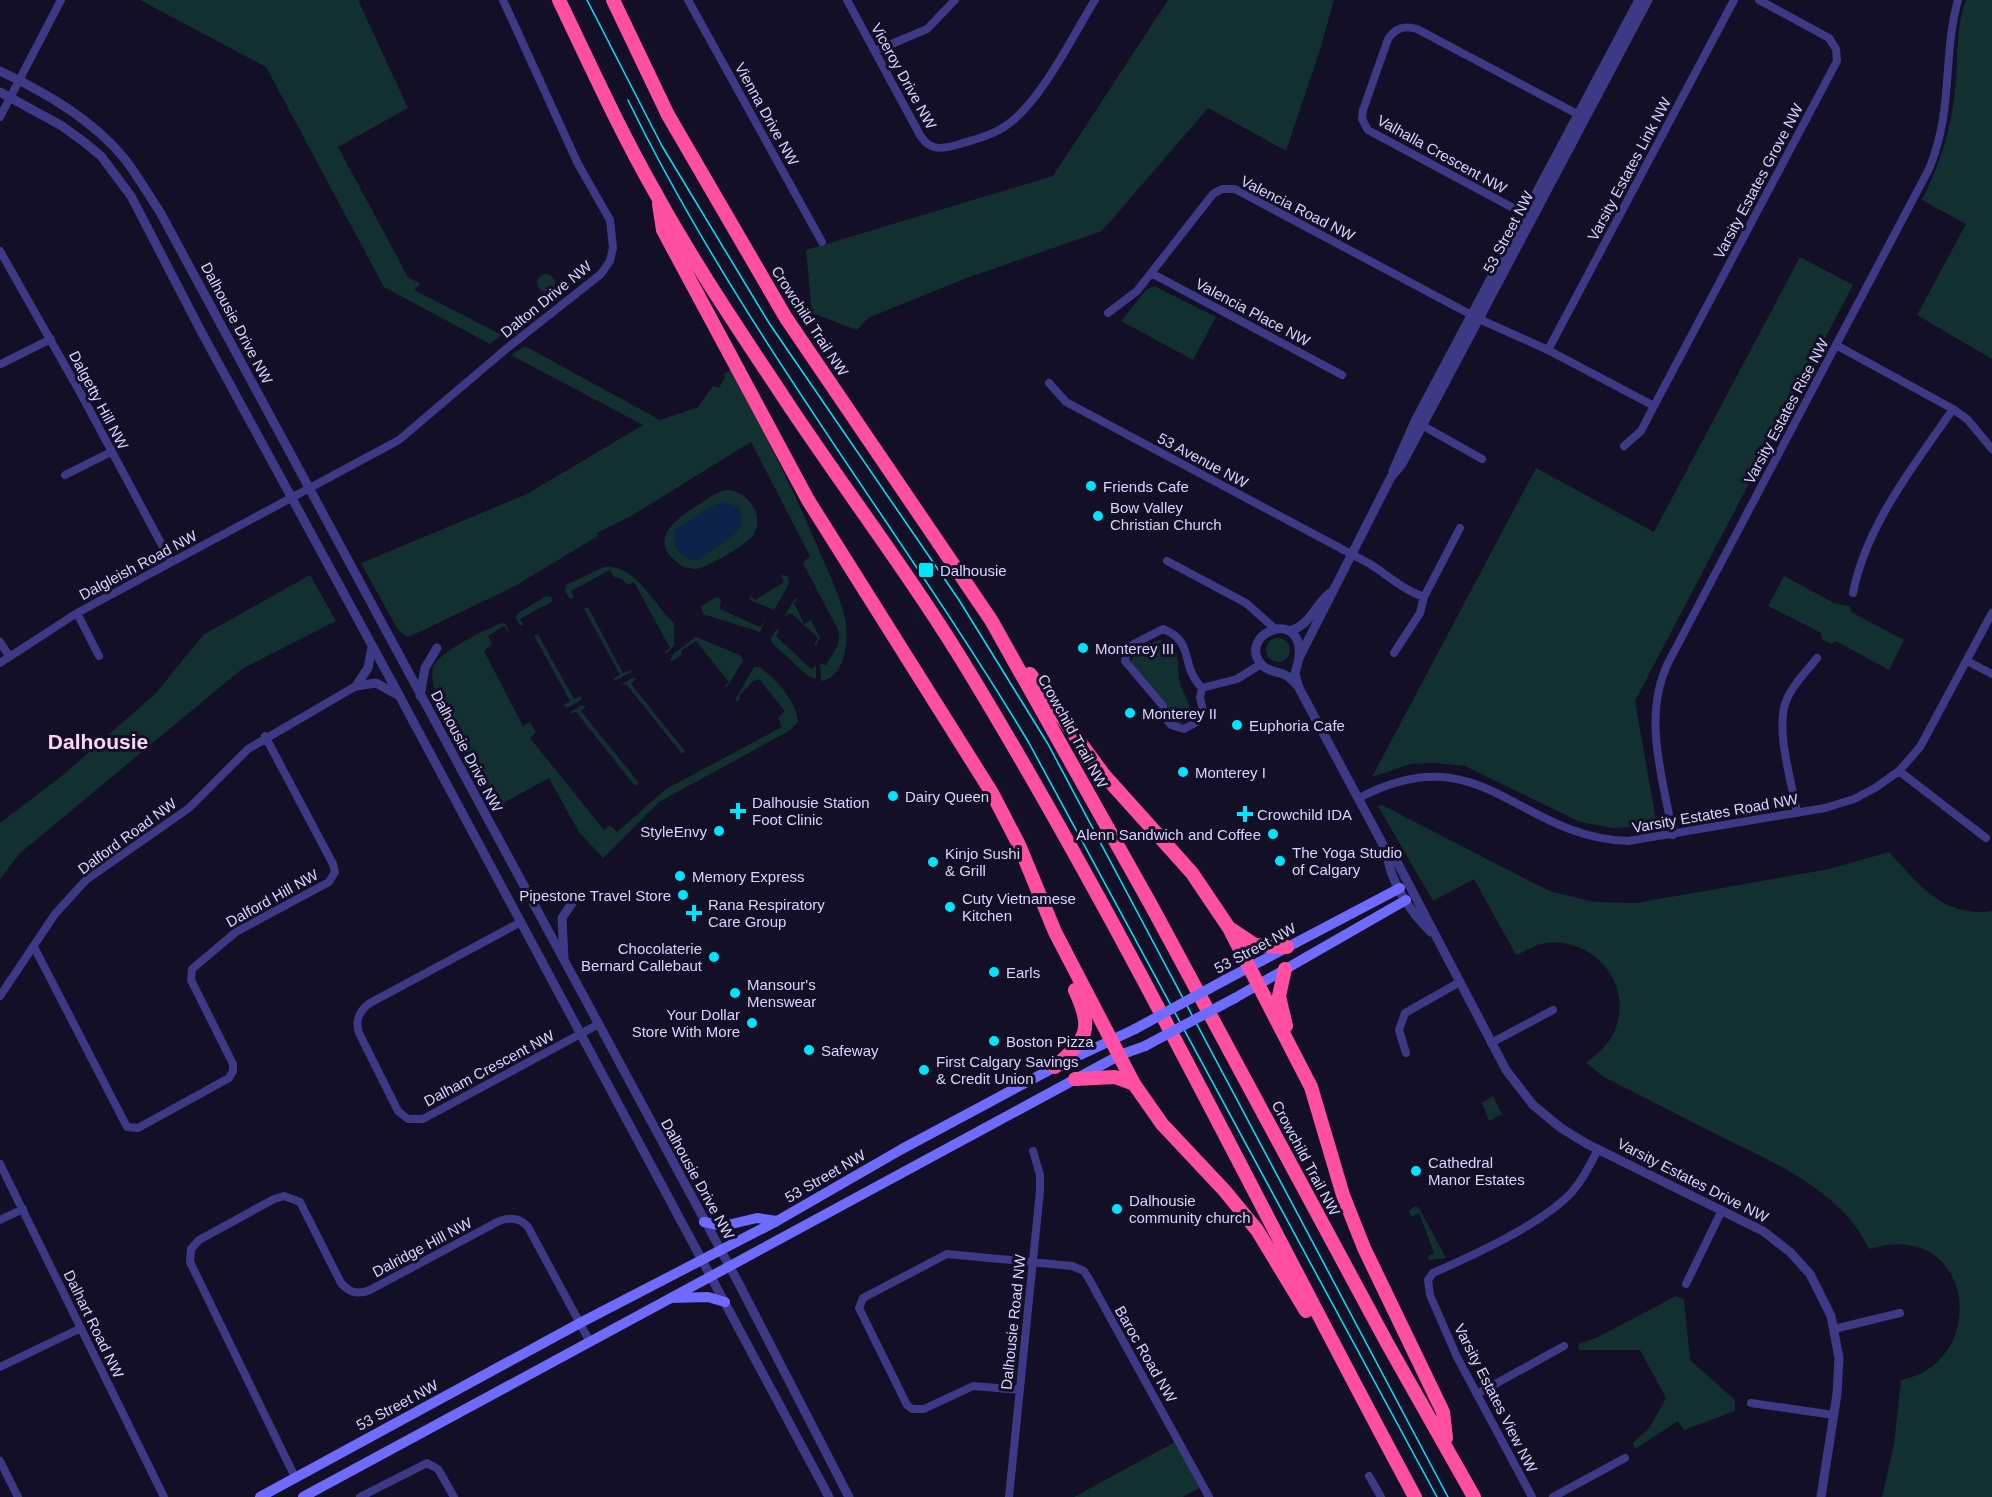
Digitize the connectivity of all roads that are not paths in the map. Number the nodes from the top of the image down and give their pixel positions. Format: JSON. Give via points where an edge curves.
{"nodes":[{"id":1,"x":61,"y":0,"type":"edge"},
{"id":2,"x":503,"y":0,"type":"edge"},
{"id":3,"x":559,"y":0,"type":"edge"},
{"id":4,"x":613,"y":0,"type":"edge"},
{"id":5,"x":688,"y":0,"type":"edge"},
{"id":6,"x":847,"y":0,"type":"edge"},
{"id":7,"x":955,"y":0,"type":"edge"},
{"id":8,"x":1095,"y":0,"type":"edge"},
{"id":9,"x":1639,"y":0,"type":"edge"},
{"id":10,"x":1648,"y":0,"type":"edge"},
{"id":11,"x":1734,"y":0,"type":"edge"},
{"id":12,"x":1759,"y":0,"type":"edge"},
{"id":13,"x":1958,"y":0,"type":"edge"},
{"id":14,"x":875,"y":51,"type":"junction"},
{"id":15,"x":0,"y":70,"type":"edge"},
{"id":16,"x":18,"y":80,"type":"junction"},
{"id":17,"x":0,"y":92,"type":"edge"},
{"id":18,"x":11,"y":98,"type":"junction"},
{"id":19,"x":1582,"y":116,"type":"junction"},
{"id":20,"x":0,"y":117,"type":"edge"},
{"id":21,"x":659,"y":200,"type":"junction"},
{"id":22,"x":1528,"y":217,"type":"junction"},
{"id":23,"x":822,"y":242,"type":"dead end"},
{"id":24,"x":0,"y":251,"type":"edge"},
{"id":25,"x":1151,"y":273,"type":"junction"},
{"id":26,"x":1108,"y":313,"type":"dead end"},
{"id":27,"x":1475,"y":317,"type":"junction"},
{"id":28,"x":51,"y":339,"type":"junction"},
{"id":29,"x":1836,"y":345,"type":"junction"},
{"id":30,"x":1548,"y":350,"type":"junction"},
{"id":31,"x":1,"y":364,"type":"edge"},
{"id":32,"x":1342,"y":375,"type":"dead end"},
{"id":33,"x":1049,"y":383,"type":"dead end"},
{"id":34,"x":1654,"y":406,"type":"junction"},
{"id":35,"x":1953,"y":408,"type":"junction"},
{"id":36,"x":1419,"y":423,"type":"junction"},
{"id":37,"x":1623,"y":446,"type":"dead end"},
{"id":38,"x":1992,"y":449,"type":"edge"},
{"id":39,"x":111,"y":452,"type":"junction"},
{"id":40,"x":1482,"y":459,"type":"dead end"},
{"id":41,"x":65,"y":475,"type":"dead end"},
{"id":42,"x":309,"y":490,"type":"junction"},
{"id":43,"x":292,"y":499,"type":"junction"},
{"id":44,"x":1460,"y":528,"type":"dead end"},
{"id":45,"x":1350,"y":554,"type":"junction"},
{"id":46,"x":1167,"y":561,"type":"dead end"},
{"id":47,"x":171,"y":562,"type":"junction"},
{"id":48,"x":1330,"y":593,"type":"junction"},
{"id":49,"x":1854,"y":593,"type":"dead end"},
{"id":50,"x":1424,"y":597,"type":"junction"},
{"id":51,"x":77,"y":613,"type":"junction"},
{"id":52,"x":1992,"y":613,"type":"edge"},
{"id":53,"x":1262,"y":617,"type":"junction"},
{"id":54,"x":991,"y":620,"type":"junction"},
{"id":55,"x":1274,"y":628,"type":"junction"},
{"id":56,"x":1289,"y":631,"type":"junction"},
{"id":57,"x":1261,"y":636,"type":"junction"},
{"id":58,"x":0,"y":642,"type":"edge"},
{"id":59,"x":372,"y":646,"type":"junction"},
{"id":60,"x":437,"y":648,"type":"dead end"},
{"id":61,"x":1394,"y":653,"type":"dead end"},
{"id":62,"x":9,"y":656,"type":"junction"},
{"id":63,"x":99,"y":656,"type":"dead end"},
{"id":64,"x":1299,"y":658,"type":"junction"},
{"id":65,"x":1817,"y":658,"type":"dead end"},
{"id":66,"x":1967,"y":661,"type":"junction"},
{"id":67,"x":0,"y":663,"type":"edge"},
{"id":68,"x":1261,"y":664,"type":"junction"},
{"id":69,"x":1992,"y":674,"type":"edge"},
{"id":70,"x":356,"y":686,"type":"junction"},
{"id":71,"x":1202,"y":688,"type":"junction"},
{"id":72,"x":1299,"y":688,"type":"junction"},
{"id":73,"x":399,"y":695,"type":"junction"},
{"id":74,"x":420,"y":696,"type":"junction"},
{"id":75,"x":265,"y":736,"type":"junction"},
{"id":76,"x":1899,"y":771,"type":"junction"},
{"id":77,"x":1359,"y":798,"type":"junction"},
{"id":78,"x":1797,"y":813,"type":"junction"},
{"id":79,"x":1673,"y":835,"type":"junction"},
{"id":80,"x":1986,"y":838,"type":"dead end"},
{"id":81,"x":1404,"y":886,"type":"junction"},
{"id":82,"x":1410,"y":898,"type":"junction"},
{"id":83,"x":574,"y":900,"type":"dead end"},
{"id":84,"x":521,"y":922,"type":"junction"},
{"id":85,"x":1229,"y":928,"type":"junction"},
{"id":86,"x":1055,"y":932,"type":"junction"},
{"id":87,"x":34,"y":947,"type":"junction"},
{"id":88,"x":1287,"y":947,"type":"junction"},
{"id":89,"x":565,"y":964,"type":"junction"},
{"id":90,"x":1249,"y":967,"type":"junction"},
{"id":91,"x":1286,"y":969,"type":"junction"},
{"id":92,"x":1458,"y":983,"type":"junction"},
{"id":93,"x":1257,"y":984,"type":"junction"},
{"id":94,"x":0,"y":996,"type":"edge"},
{"id":95,"x":1553,"y":1010,"type":"dead end"},
{"id":96,"x":597,"y":1025,"type":"junction"},
{"id":97,"x":581,"y":1034,"type":"junction"},
{"id":98,"x":1285,"y":1034,"type":"junction"},
{"id":99,"x":1110,"y":1039,"type":"junction"},
{"id":100,"x":1491,"y":1043,"type":"junction"},
{"id":101,"x":1406,"y":1053,"type":"dead end"},
{"id":102,"x":1120,"y":1055,"type":"junction"},
{"id":103,"x":1055,"y":1067,"type":"junction"},
{"id":104,"x":1075,"y":1079,"type":"junction"},
{"id":105,"x":1134,"y":1084,"type":"junction"},
{"id":106,"x":1598,"y":1149,"type":"junction"},
{"id":107,"x":1033,"y":1151,"type":"dead end"},
{"id":108,"x":0,"y":1164,"type":"edge"},
{"id":109,"x":22,"y":1209,"type":"junction"},
{"id":110,"x":1722,"y":1210,"type":"junction"},
{"id":111,"x":0,"y":1220,"type":"edge"},
{"id":112,"x":777,"y":1221,"type":"junction"},
{"id":113,"x":704,"y":1222,"type":"junction"},
{"id":114,"x":720,"y":1251,"type":"junction"},
{"id":115,"x":702,"y":1260,"type":"junction"},
{"id":116,"x":1033,"y":1262,"type":"junction"},
{"id":117,"x":729,"y":1267,"type":"junction"},
{"id":118,"x":712,"y":1276,"type":"junction"},
{"id":119,"x":1686,"y":1284,"type":"dead end"},
{"id":120,"x":671,"y":1298,"type":"junction"},
{"id":121,"x":725,"y":1302,"type":"junction"},
{"id":122,"x":1900,"y":1313,"type":"dead end"},
{"id":123,"x":580,"y":1323,"type":"junction"},
{"id":124,"x":81,"y":1328,"type":"junction"},
{"id":125,"x":1834,"y":1329,"type":"junction"},
{"id":126,"x":590,"y":1342,"type":"junction"},
{"id":127,"x":1564,"y":1346,"type":"dead end"},
{"id":128,"x":1340,"y":1359,"type":"junction"},
{"id":129,"x":0,"y":1367,"type":"edge"},
{"id":130,"x":1020,"y":1390,"type":"junction"},
{"id":131,"x":1477,"y":1394,"type":"junction"},
{"id":132,"x":1751,"y":1403,"type":"dead end"},
{"id":133,"x":1834,"y":1415,"type":"junction"},
{"id":134,"x":1447,"y":1446,"type":"junction"},
{"id":135,"x":1624,"y":1458,"type":"dead end"},
{"id":136,"x":0,"y":1461,"type":"edge"},
{"id":137,"x":1369,"y":1476,"type":"dead end"},
{"id":138,"x":295,"y":1477,"type":"junction"},
{"id":139,"x":18,"y":1497,"type":"edge"},
{"id":140,"x":164,"y":1497,"type":"edge"},
{"id":141,"x":260,"y":1497,"type":"edge"},
{"id":142,"x":303,"y":1497,"type":"edge"},
{"id":143,"x":360,"y":1497,"type":"edge"},
{"id":144,"x":454,"y":1497,"type":"edge"},
{"id":145,"x":829,"y":1497,"type":"edge"},
{"id":146,"x":849,"y":1497,"type":"edge"},
{"id":147,"x":1009,"y":1497,"type":"edge"},
{"id":148,"x":1209,"y":1497,"type":"edge"},
{"id":149,"x":1381,"y":1497,"type":"edge"},
{"id":150,"x":1415,"y":1497,"type":"edge"},
{"id":151,"x":1474,"y":1497,"type":"edge"},
{"id":152,"x":1532,"y":1497,"type":"edge"},
{"id":153,"x":1552,"y":1497,"type":"edge"},
{"id":154,"x":1821,"y":1497,"type":"edge"}],
"edges":[{"from":1,"to":16,"type":"street"},
{"from":2,"to":42,"type":"street","name":"Dalton Drive NW","via":[[578,164],[610,220],[614,235],[610,261],[586,287],[411,431]]},
{"from":3,"to":21,"type":"highway"},
{"from":4,"to":54,"type":"highway","name":"Crowchild Trail NW","via":[[668,115],[786,318]]},
{"from":5,"to":23,"type":"street","name":"Vienna Drive NW"},
{"from":6,"to":14,"type":"street","name":"Viceroy Drive NW"},
{"from":7,"to":14,"type":"street","via":[[927,29]]},
{"from":8,"to":14,"type":"street","name":"Viceroy Drive NW","via":[[1019,115],[994,132],[944,148],[923,141]]},
{"from":9,"to":19,"type":"street","name":"53 Street NW"},
{"from":10,"to":19,"type":"street","name":"53 Street NW"},
{"from":11,"to":30,"type":"street","name":"Varsity Estates Link NW"},
{"from":12,"to":34,"type":"street","name":"Varsity Estates Grove NW","via":[[1829,38],[1837,61]]},
{"from":13,"to":29,"type":"street","name":"Varsity Estates Rise NW","via":[[1951,36],[1946,112],[1935,156]]},
{"from":15,"to":16,"type":"street","name":"Dalhousie Drive NW"},
{"from":16,"to":18,"type":"street"},
{"from":16,"to":42,"type":"street","name":"Dalhousie Drive NW","via":[[81,117],[123,156],[138,177]]},
{"from":17,"to":18,"type":"street"},
{"from":18,"to":20,"type":"street"},
{"from":18,"to":43,"type":"street","via":[[77,136],[115,172]]},
{"from":19,"to":22,"type":"street","name":"53 Street NW"},
{"from":19,"to":22,"type":"street","name":"Valhalla Crescent NW","via":[[1417,29],[1404,27],[1388,39],[1363,110],[1362,119],[1368,130]]},
{"from":21,"to":86,"type":"highway","via":[[663,230],[808,500],[984,778],[1019,845]]},
{"from":21,"to":128,"type":"highway","via":[[790,407],[965,665],[1024,764],[1178,1045]]},
{"from":22,"to":27,"type":"street","name":"53 Street NW"},
{"from":24,"to":28,"type":"street","name":"Dalgetty Hill NW"},
{"from":25,"to":26,"type":"street","name":"Valencia Road NW","via":[[1137,291]]},
{"from":25,"to":27,"type":"street","name":"Valencia Road NW","via":[[1213,194],[1229,188]]},
{"from":25,"to":32,"type":"street","name":"Valencia Place NW"},
{"from":27,"to":30,"type":"street"},
{"from":27,"to":36,"type":"street","name":"53 Street NW"},
{"from":28,"to":31,"type":"street"},
{"from":28,"to":39,"type":"street","name":"Dalgetty Hill NW"},
{"from":29,"to":35,"type":"street"},
{"from":29,"to":79,"type":"street","name":"Varsity Estates Rise NW","via":[[1660,682],[1654,724]]},
{"from":30,"to":34,"type":"street"},
{"from":33,"to":45,"type":"street","name":"53 Avenue NW","via":[[1066,402]]},
{"from":34,"to":37,"type":"street","name":"Varsity Estates Grove NW","via":[[1641,431]]},
{"from":35,"to":38,"type":"street"},
{"from":35,"to":49,"type":"street","via":[[1884,515],[1862,558]]},
{"from":36,"to":40,"type":"street"},
{"from":36,"to":45,"type":"street","name":"53 Street NW","via":[[1402,464],[1391,477]]},
{"from":39,"to":41,"type":"street"},
{"from":39,"to":47,"type":"street","name":"Dalgetty Hill NW"},
{"from":42,"to":43,"type":"street","name":"Dalton Drive NW"},
{"from":42,"to":74,"type":"street","name":"Dalhousie Drive NW"},
{"from":43,"to":47,"type":"street","name":"Dalgleish Road NW"},
{"from":43,"to":59,"type":"street"},
{"from":44,"to":50,"type":"street"},
{"from":45,"to":48,"type":"street","name":"53 Street NW"},
{"from":45,"to":50,"type":"street","name":"53 Avenue NW"},
{"from":46,"to":53,"type":"street","via":[[1246,603]]},
{"from":47,"to":51,"type":"street","name":"Dalgleish Road NW"},
{"from":48,"to":56,"type":"street","name":"53 Street NW","via":[[1320,601],[1306,624]]},
{"from":48,"to":64,"type":"street","name":"53 Street NW"},
{"from":50,"to":61,"type":"street","via":[[1420,613]]},
{"from":51,"to":62,"type":"street","name":"Dalgleish Road NW"},
{"from":51,"to":63,"type":"street"},
{"from":52,"to":66,"type":"street","name":"Varsity Estates Road NW"},
{"from":53,"to":55,"type":"street"},
{"from":53,"to":57,"type":"street"},
{"from":54,"to":85,"type":"highway","via":[[1104,775],[1192,873]]},
{"from":54,"to":134,"type":"highway","name":"Crowchild Trail NW"},
{"from":55,"to":56,"type":"street"},
{"from":55,"to":57,"type":"street"},
{"from":56,"to":64,"type":"street","via":[[1298,641]]},
{"from":57,"to":68,"type":"street","via":[[1256,649]]},
{"from":58,"to":62,"type":"street"},
{"from":59,"to":70,"type":"street","via":[[368,668]]},
{"from":59,"to":73,"type":"street"},
{"from":60,"to":74,"type":"street","via":[[425,668]]},
{"from":62,"to":67,"type":"street","name":"Dalgleish Road NW"},
{"from":64,"to":72,"type":"street","name":"Varsity Estates Drive NW","via":[[1295,674]]},
{"from":65,"to":78,"type":"street","via":[[1791,692],[1783,714],[1782,729]]},
{"from":66,"to":69,"type":"street"},
{"from":66,"to":76,"type":"street","name":"Varsity Estates Road NW","via":[[1923,741]]},
{"from":68,"to":71,"type":"street","via":[[1237,679]]},
{"from":68,"to":72,"type":"street","name":"Varsity Estates Drive NW","via":[[1287,676]]},
{"from":70,"to":73,"type":"street","via":[[376,684]]},
{"from":70,"to":75,"type":"street","name":"Dalford Road NW"},
{"from":71,"to":71,"type":"street","via":[[1203,711],[1195,723],[1184,729],[1171,725],[1164,717],[1163,706],[1125,661],[1128,647],[1163,629],[1177,636],[1184,643],[1193,678]]},
{"from":72,"to":77,"type":"street","name":"Varsity Estates Drive NW"},
{"from":73,"to":84,"type":"street"},
{"from":74,"to":89,"type":"street","name":"Dalhousie Drive NW"},
{"from":75,"to":87,"type":"street","name":"Dalford Road NW","via":[[229,765],[189,808],[86,880],[55,914]]},
{"from":75,"to":87,"type":"street","name":"Dalford Hill NW","via":[[335,872],[329,882],[236,932],[192,969],[191,980],[232,1064],[229,1078],[138,1128],[127,1127]]},
{"from":76,"to":78,"type":"street","name":"Varsity Estates Road NW","via":[[1854,800]]},
{"from":76,"to":80,"type":"street"},
{"from":77,"to":79,"type":"street","name":"Varsity Estates Road NW","via":[[1399,781],[1447,777],[1480,784],[1563,828],[1587,836],[1628,841]]},
{"from":77,"to":81,"type":"street","name":"Varsity Estates Drive NW","via":[[1387,861]]},
{"from":78,"to":79,"type":"street","name":"Varsity Estates Road NW"},
{"from":81,"to":82,"type":"street","name":"Varsity Estates Drive NW"},
{"from":81,"to":88,"type":"main road","name":"53 Street NW"},
{"from":82,"to":91,"type":"main road"},
{"from":82,"to":92,"type":"street","name":"Varsity Estates Drive NW","via":[[1418,920],[1431,932]]},
{"from":83,"to":89,"type":"street","via":[[562,918]]},
{"from":84,"to":97,"type":"street"},
{"from":84,"to":97,"type":"street","name":"Dalham Crescent NW","via":[[370,1003],[360,1013],[359,1033],[398,1111],[408,1119],[423,1119]]},
{"from":85,"to":88,"type":"highway","via":[[1255,945]]},
{"from":85,"to":90,"type":"highway"},
{"from":86,"to":99,"type":"highway"},
{"from":86,"to":103,"type":"highway","via":[[1057,948],[1087,1026],[1081,1043]]},
{"from":87,"to":94,"type":"street","name":"Dalford Road NW"},
{"from":88,"to":90,"type":"main road","name":"53 Street NW"},
{"from":89,"to":96,"type":"street","name":"Dalhousie Drive NW"},
{"from":90,"to":93,"type":"highway"},
{"from":90,"to":99,"type":"main road","name":"53 Street NW","bridge":true},
{"from":91,"to":93,"type":"main road"},
{"from":91,"to":98,"type":"highway","via":[[1279,996]]},
{"from":92,"to":100,"type":"street","name":"Varsity Estates Drive NW"},
{"from":92,"to":101,"type":"street","via":[[1405,1013],[1399,1030]]},
{"from":93,"to":98,"type":"highway"},
{"from":93,"to":102,"type":"main road","bridge":true,"via":[[1145,1046]]},
{"from":95,"to":100,"type":"street"},
{"from":96,"to":97,"type":"street","name":"Dalham Crescent NW"},
{"from":96,"to":113,"type":"street","name":"Dalhousie Drive NW"},
{"from":97,"to":115,"type":"street"},
{"from":98,"to":134,"type":"highway","via":[[1311,1087],[1364,1248],[1443,1413]]},
{"from":99,"to":102,"type":"highway"},
{"from":99,"to":103,"type":"main road","name":"53 Street NW"},
{"from":100,"to":106,"type":"street","name":"Varsity Estates Drive NW","via":[[1533,1105],[1561,1128]]},
{"from":102,"to":104,"type":"main road"},
{"from":102,"to":105,"type":"highway"},
{"from":103,"to":112,"type":"main road","name":"53 Street NW"},
{"from":104,"to":105,"type":"highway","via":[[1115,1077]]},
{"from":104,"to":117,"type":"main road"},
{"from":105,"to":128,"type":"highway","via":[[1162,1124],[1257,1230],[1323,1340]]},
{"from":106,"to":110,"type":"street","name":"Varsity Estates Drive NW"},
{"from":106,"to":131,"type":"street","name":"Varsity Estates View NW","via":[[1573,1191],[1549,1212],[1431,1276],[1430,1295],[1456,1357]]},
{"from":107,"to":116,"type":"street","name":"Dalhousie Road NW","via":[[1040,1180]]},
{"from":108,"to":109,"type":"street","name":"Dalhart Road NW"},
{"from":109,"to":111,"type":"street"},
{"from":109,"to":124,"type":"street","name":"Dalhart Road NW"},
{"from":110,"to":119,"type":"street"},
{"from":110,"to":125,"type":"street","name":"Varsity Estates Drive NW","via":[[1763,1231],[1801,1263],[1820,1290]]},
{"from":112,"to":113,"type":"main road","via":[[757,1218],[723,1226]]},
{"from":112,"to":114,"type":"main road","name":"53 Street NW"},
{"from":113,"to":114,"type":"street","name":"Dalhousie Drive NW"},
{"from":114,"to":115,"type":"main road","name":"53 Street NW"},
{"from":114,"to":117,"type":"street","name":"Dalhousie Drive NW"},
{"from":115,"to":118,"type":"street"},
{"from":115,"to":123,"type":"main road","name":"53 Street NW"},
{"from":116,"to":130,"type":"street","name":"Dalhousie Road NW"},
{"from":116,"to":130,"type":"street","via":[[947,1254],[867,1294],[859,1304],[912,1409],[924,1409],[973,1386]]},
{"from":116,"to":148,"type":"street","name":"Baroc Road NW","via":[[1084,1271]]},
{"from":117,"to":118,"type":"main road"},
{"from":117,"to":146,"type":"street","name":"Dalhousie Drive NW"},
{"from":118,"to":120,"type":"main road"},
{"from":118,"to":121,"type":"street"},
{"from":120,"to":121,"type":"main road","via":[[708,1297]]},
{"from":120,"to":126,"type":"main road"},
{"from":121,"to":145,"type":"street"},
{"from":122,"to":125,"type":"street"},
{"from":123,"to":126,"type":"street","name":"Dalridge Hill NW"},
{"from":123,"to":138,"type":"main road","name":"53 Street NW"},
{"from":123,"to":138,"type":"street","name":"Dalridge Hill NW","via":[[528,1227],[515,1219],[499,1221],[358,1293],[341,1283],[302,1205],[295,1199],[279,1197],[246,1214],[199,1240],[191,1249],[190,1262]]},
{"from":124,"to":129,"type":"street"},
{"from":124,"to":140,"type":"street","name":"Dalhart Road NW"},
{"from":125,"to":133,"type":"street","name":"Varsity Estates Drive NW","via":[[1839,1372]]},
{"from":126,"to":142,"type":"main road"},
{"from":127,"to":131,"type":"street"},
{"from":128,"to":150,"type":"highway"},
{"from":130,"to":147,"type":"street","name":"Dalhousie Road NW"},
{"from":131,"to":152,"type":"street","name":"Varsity Estates View NW"},
{"from":132,"to":133,"type":"street"},
{"from":133,"to":154,"type":"street","name":"Varsity Estates Drive NW"},
{"from":134,"to":151,"type":"highway","name":"Crowchild Trail NW"},
{"from":135,"to":153,"type":"street"},
{"from":136,"to":139,"type":"street"},
{"from":137,"to":149,"type":"street"},
{"from":138,"to":141,"type":"main road","name":"53 Street NW"},
{"from":143,"to":144,"type":"street","via":[[426,1463],[438,1469]]}]}
